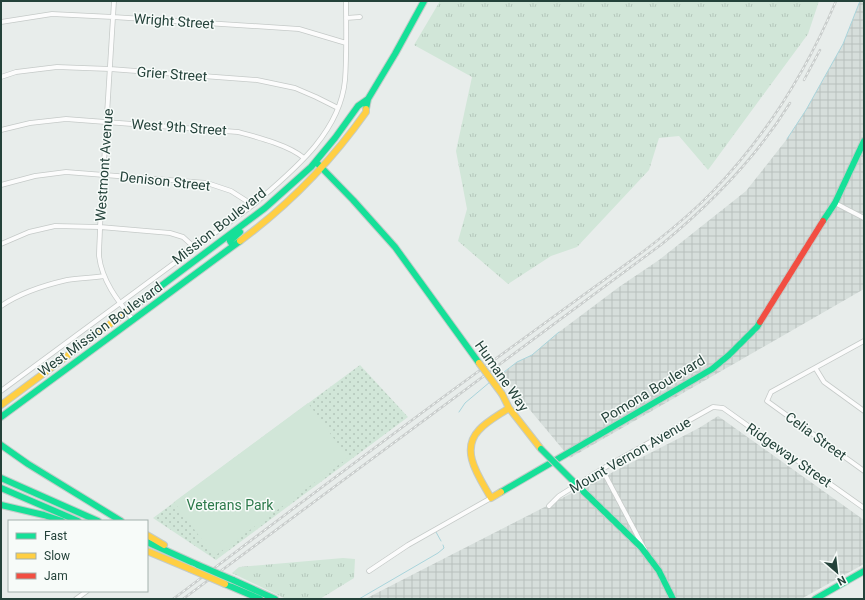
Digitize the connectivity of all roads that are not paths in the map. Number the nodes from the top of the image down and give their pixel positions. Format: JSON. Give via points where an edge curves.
{"nodes":[{"id":1,"x":114,"y":1,"type":"edge"},
{"id":2,"x":346,"y":1,"type":"edge"},
{"id":3,"x":424,"y":1,"type":"edge"},
{"id":4,"x":113,"y":17,"type":"junction"},
{"id":5,"x":360,"y":17,"type":"dead end"},
{"id":6,"x":346,"y":18,"type":"junction"},
{"id":7,"x":1,"y":22,"type":"edge"},
{"id":8,"x":346,"y":43,"type":"junction"},
{"id":9,"x":110,"y":69,"type":"junction"},
{"id":10,"x":1,"y":77,"type":"edge"},
{"id":11,"x":368,"y":99,"type":"junction"},
{"id":12,"x":338,"y":108,"type":"junction"},
{"id":13,"x":107,"y":122,"type":"junction"},
{"id":14,"x":1,"y":130,"type":"edge"},
{"id":15,"x":864,"y":141,"type":"edge"},
{"id":16,"x":304,"y":158,"type":"junction"},
{"id":17,"x":316,"y":162,"type":"junction"},
{"id":18,"x":323,"y":168,"type":"junction"},
{"id":19,"x":103,"y":175,"type":"junction"},
{"id":20,"x":1,"y":185,"type":"edge"},
{"id":21,"x":835,"y":203,"type":"junction"},
{"id":22,"x":253,"y":204,"type":"junction"},
{"id":23,"x":864,"y":218,"type":"edge"},
{"id":24,"x":245,"y":223,"type":"junction"},
{"id":25,"x":100,"y":227,"type":"junction"},
{"id":26,"x":1,"y":244,"type":"edge"},
{"id":27,"x":233,"y":246,"type":"junction"},
{"id":28,"x":195,"y":248,"type":"junction"},
{"id":29,"x":104,"y":276,"type":"junction"},
{"id":30,"x":120,"y":303,"type":"junction"},
{"id":31,"x":1,"y":306,"type":"edge"},
{"id":32,"x":127,"y":312,"type":"junction"},
{"id":33,"x":133,"y":320,"type":"junction"},
{"id":34,"x":864,"y":342,"type":"edge"},
{"id":35,"x":816,"y":369,"type":"junction"},
{"id":36,"x":1,"y":390,"type":"edge"},
{"id":37,"x":1,"y":405,"type":"edge"},
{"id":38,"x":713,"y":407,"type":"joint"},
{"id":39,"x":509,"y":408,"type":"junction"},
{"id":40,"x":864,"y":411,"type":"edge"},
{"id":41,"x":1,"y":417,"type":"edge"},
{"id":42,"x":1,"y":446,"type":"edge"},
{"id":43,"x":602,"y":469,"type":"junction"},
{"id":44,"x":864,"y":471,"type":"edge"},
{"id":45,"x":1,"y":478,"type":"edge"},
{"id":46,"x":1,"y":488,"type":"edge"},
{"id":47,"x":491,"y":498,"type":"junction"},
{"id":48,"x":1,"y":505,"type":"edge"},
{"id":49,"x":549,"y":506,"type":"dead end"},
{"id":50,"x":864,"y":508,"type":"edge"},
{"id":51,"x":59,"y":520,"type":"edge"},
{"id":52,"x":76,"y":520,"type":"edge"},
{"id":53,"x":96,"y":520,"type":"edge"},
{"id":54,"x":119,"y":520,"type":"edge"},
{"id":55,"x":148,"y":536,"type":"edge"},
{"id":56,"x":148,"y":542,"type":"edge"},
{"id":57,"x":148,"y":551,"type":"edge"},
{"id":58,"x":649,"y":557,"type":"junction"},
{"id":59,"x":190,"y":561,"type":"junction"},
{"id":60,"x":368,"y":570,"type":"dead end"},
{"id":61,"x":864,"y":571,"type":"edge"},
{"id":62,"x":85,"y":592,"type":"edge"},
{"id":63,"x":76,"y":599,"type":"edge"},
{"id":64,"x":260,"y":599,"type":"edge"},
{"id":65,"x":275,"y":599,"type":"edge"},
{"id":66,"x":673,"y":599,"type":"edge"},
{"id":67,"x":815,"y":599,"type":"edge"}],
"edges":[{"from":1,"to":4,"type":"street","name":"Westmont Avenue"},
{"from":2,"to":6,"type":"street"},
{"from":3,"to":11,"type":"main road"},
{"from":4,"to":7,"type":"street","name":"Wright Street","via":[[52,14]]},
{"from":4,"to":8,"type":"street","name":"Wright Street","via":[[299,29]]},
{"from":4,"to":9,"type":"street","name":"Westmont Avenue"},
{"from":5,"to":6,"type":"street"},
{"from":6,"to":8,"type":"street"},
{"from":8,"to":12,"type":"street","via":[[345,81]]},
{"from":9,"to":10,"type":"street","name":"Grier Street","via":[[57,67],[16,72]]},
{"from":9,"to":12,"type":"street","name":"Grier Street","via":[[257,80],[295,88]]},
{"from":9,"to":13,"type":"street","name":"Westmont Avenue"},
{"from":11,"to":17,"type":"main road","name":"Mission Boulevard","via":[[358,106]]},
{"from":11,"to":18,"type":"main road","via":[[366,112]]},
{"from":12,"to":16,"type":"street","via":[[322,137]]},
{"from":13,"to":14,"type":"street","name":"West 9th Street","via":[[30,122]]},
{"from":13,"to":16,"type":"street","name":"West 9th Street","via":[[238,132],[264,139]]},
{"from":13,"to":19,"type":"street","name":"Westmont Avenue"},
{"from":15,"to":21,"type":"main road","name":"Pomona Boulevard"},
{"from":16,"to":22,"type":"street"},
{"from":17,"to":18,"type":"main road","name":"Humane Way"},
{"from":17,"to":24,"type":"main road","name":"Mission Boulevard"},
{"from":18,"to":27,"type":"main road","name":"West Mission Boulevard","via":[[279,211]]},
{"from":18,"to":39,"type":"main road","name":"Humane Way","bridge":true,"via":[[395,247],[502,394]]},
{"from":19,"to":20,"type":"street","name":"Denison Street","via":[[66,172],[35,176]]},
{"from":19,"to":22,"type":"street","name":"Denison Street","via":[[207,183],[231,191]]},
{"from":19,"to":25,"type":"street","name":"Westmont Avenue"},
{"from":21,"to":23,"type":"street"},
{"from":21,"to":47,"type":"main road","name":"Pomona Boulevard","via":[[757,327],[729,355],[712,369]]},
{"from":22,"to":28,"type":"street"},
{"from":24,"to":27,"type":"main road","via":[[242,230],[230,241]]},
{"from":24,"to":32,"type":"main road","name":"Mission Boulevard"},
{"from":25,"to":26,"type":"street","via":[[55,226],[29,232]]},
{"from":25,"to":28,"type":"street","via":[[170,233],[183,237]]},
{"from":25,"to":29,"type":"street","name":"Westmont Avenue","via":[[99,256]]},
{"from":27,"to":33,"type":"main road","name":"West Mission Boulevard"},
{"from":28,"to":30,"type":"street"},
{"from":29,"to":30,"type":"street","name":"Westmont Avenue"},
{"from":29,"to":31,"type":"street","via":[[68,280],[36,289]]},
{"from":30,"to":32,"type":"street","name":"Westmont Avenue"},
{"from":30,"to":36,"type":"street"},
{"from":32,"to":33,"type":"street","name":"Westmont Avenue"},
{"from":32,"to":37,"type":"main road","name":"Mission Boulevard"},
{"from":33,"to":41,"type":"main road","name":"West Mission Boulevard"},
{"from":34,"to":35,"type":"street"},
{"from":35,"to":40,"type":"street","via":[[824,382]]},
{"from":35,"to":44,"type":"street","name":"Celia Street","via":[[771,392],[767,400]]},
{"from":38,"to":43,"type":"street","name":"Mount Vernon Avenue"},
{"from":38,"to":50,"type":"street","name":"Ridgeway Street","via":[[724,408]]},
{"from":39,"to":47,"type":"main road","via":[[471,440],[469,453],[472,462]]},
{"from":39,"to":58,"type":"main road","name":"Humane Way","bridge":true,"via":[[541,449],[632,537]]},
{"from":42,"to":54,"type":"main road"},
{"from":43,"to":49,"type":"street","name":"Mount Vernon Avenue","via":[[559,496]]},
{"from":43,"to":58,"type":"street"},
{"from":45,"to":53,"type":"main road"},
{"from":46,"to":52,"type":"main road"},
{"from":47,"to":60,"type":"street","name":"Pomona Boulevard"},
{"from":48,"to":51,"type":"main road"},
{"from":55,"to":59,"type":"main road"},
{"from":56,"to":59,"type":"main road"},
{"from":57,"to":64,"type":"main road","bridge":true},
{"from":58,"to":66,"type":"main road","name":"Humane Way"},
{"from":59,"to":65,"type":"main road","bridge":true},
{"from":61,"to":67,"type":"main road"},
{"from":62,"to":63,"type":"street"}]}
